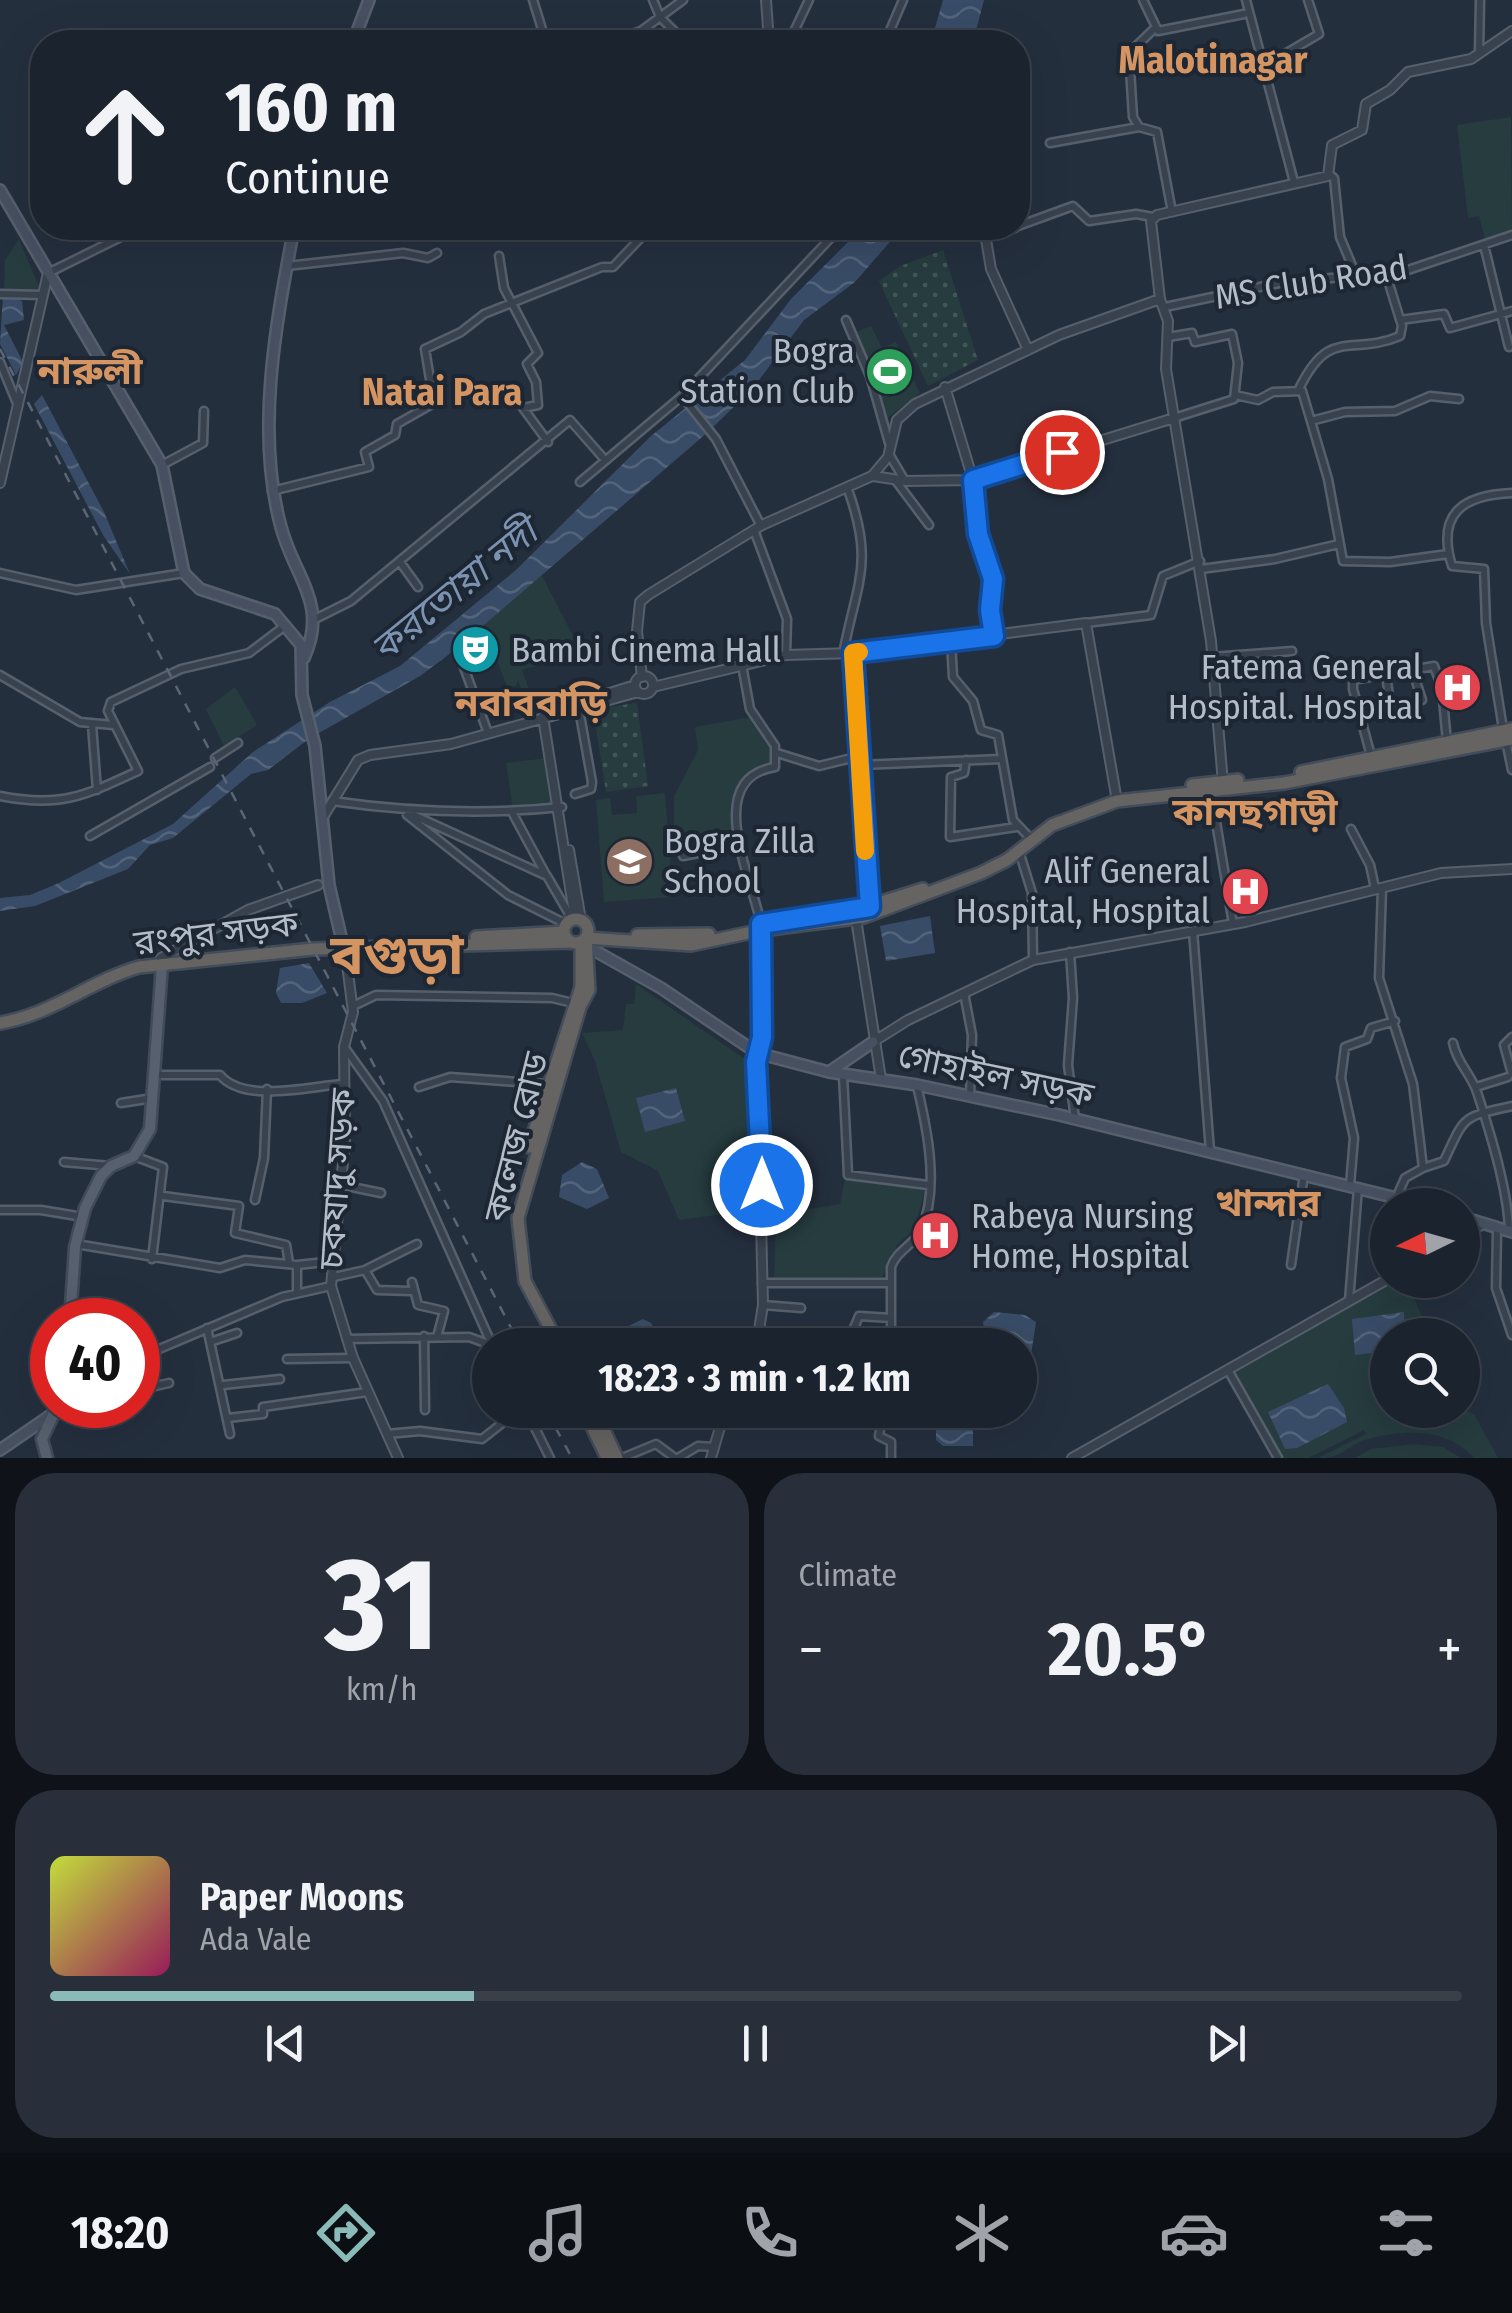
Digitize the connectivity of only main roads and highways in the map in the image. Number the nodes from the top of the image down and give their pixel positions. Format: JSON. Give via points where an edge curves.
{"nodes":[{"id":1,"x":368,"y":0,"type":"edge"},
{"id":2,"x":357,"y":30,"type":"edge"},
{"id":3,"x":0,"y":190,"type":"edge"},
{"id":4,"x":292,"y":240,"type":"edge"},
{"id":5,"x":304,"y":660,"type":"junction"},
{"id":6,"x":1508,"y":735,"type":"edge"},
{"id":7,"x":1219,"y":787,"type":"junction"},
{"id":8,"x":1024,"y":834,"type":"junction"},
{"id":9,"x":872,"y":911,"type":"junction"},
{"id":10,"x":761,"y":927,"type":"junction"},
{"id":11,"x":577,"y":932,"type":"junction"},
{"id":12,"x":616,"y":942,"type":"junction"},
{"id":13,"x":344,"y":945,"type":"junction"},
{"id":14,"x":610,"y":957,"type":"junction"},
{"id":15,"x":162,"y":961,"type":"junction"},
{"id":16,"x":0,"y":1019,"type":"edge"},
{"id":17,"x":572,"y":1020,"type":"junction"},
{"id":18,"x":873,"y":1042,"type":"road end"},
{"id":19,"x":558,"y":1062,"type":"junction"},
{"id":20,"x":829,"y":1072,"type":"junction"},
{"id":21,"x":1370,"y":1190,"type":"edge"},
{"id":22,"x":1480,"y":1225,"type":"edge"},
{"id":23,"x":1506,"y":1231,"type":"edge"},
{"id":24,"x":527,"y":1295,"type":"junction"},
{"id":25,"x":72,"y":1298,"type":"edge"},
{"id":26,"x":543,"y":1328,"type":"edge"},
{"id":27,"x":548,"y":1328,"type":"edge"},
{"id":28,"x":30,"y":1428,"type":"joint"},
{"id":29,"x":47,"y":1428,"type":"edge"},
{"id":30,"x":593,"y":1428,"type":"edge"},
{"id":31,"x":604,"y":1428,"type":"edge"},
{"id":32,"x":42,"y":1439,"type":"junction"},
{"id":33,"x":0,"y":1450,"type":"edge"},
{"id":34,"x":47,"y":1458,"type":"edge"},
{"id":35,"x":607,"y":1458,"type":"edge"},
{"id":36,"x":619,"y":1458,"type":"edge"}],
"edges":[{"from":1,"to":2,"type":"main road"},
{"from":3,"to":5,"type":"main road","via":[[162,465],[184,573],[200,589],[257,606],[287,624]]},
{"from":4,"to":5,"type":"main road","via":[[270,412],[272,491],[283,536],[305,576],[312,620]]},
{"from":5,"to":13,"type":"main road","via":[[302,695]]},
{"from":6,"to":7,"type":"highway"},
{"from":6,"to":7,"type":"highway","via":[[1331,775]]},
{"from":7,"to":8,"type":"highway","via":[[1116,797]]},
{"from":8,"to":9,"type":"highway","via":[[989,862]]},
{"from":8,"to":9,"type":"highway","via":[[1020,851],[966,879]]},
{"from":9,"to":10,"type":"highway"},
{"from":9,"to":10,"type":"highway","via":[[856,919]]},
{"from":10,"to":11,"type":"highway","via":[[690,937]]},
{"from":10,"to":12,"type":"highway","via":[[691,945]]},
{"from":11,"to":12,"type":"highway"},
{"from":11,"to":13,"type":"highway","name":"রংপুর সড়ক"},
{"from":11,"to":14,"type":"main road","name":"গোহাইল সড়ক"},
{"from":11,"to":17,"type":"highway","name":"কলেজ রোড","via":[[580,986]]},
{"from":11,"to":17,"type":"highway","name":"কলেজ রোড","via":[[589,990]]},
{"from":12,"to":14,"type":"main road","via":[[608,948]]},
{"from":13,"to":15,"type":"highway","name":"রংপুর সড়ক"},
{"from":14,"to":20,"type":"main road","name":"গোহাইল সড়ক","via":[[757,1052]]},
{"from":15,"to":16,"type":"highway","name":"রংপুর সড়ক","via":[[114,974],[32,1016]]},
{"from":15,"to":25,"type":"main road","via":[[150,1129],[134,1156],[111,1166],[82,1217]]},
{"from":17,"to":19,"type":"highway","name":"কলেজ রোড"},
{"from":18,"to":20,"type":"main road"},
{"from":19,"to":24,"type":"highway","name":"কলেজ রোড","via":[[518,1218]]},
{"from":19,"to":24,"type":"highway","name":"কলেজ রোড","via":[[546,1084],[512,1215],[510,1250]]},
{"from":20,"to":21,"type":"main road","name":"গোহাইল সড়ক","via":[[970,1096]]},
{"from":22,"to":23,"type":"main road"},
{"from":24,"to":26,"type":"highway","name":"কলেজ রোড"},
{"from":24,"to":27,"type":"highway","name":"কলেজ রোড"},
{"from":28,"to":32,"type":"main road"},
{"from":28,"to":33,"type":"main road"},
{"from":29,"to":32,"type":"main road"},
{"from":30,"to":35,"type":"highway"},
{"from":31,"to":36,"type":"highway"},
{"from":32,"to":34,"type":"main road"}]}
